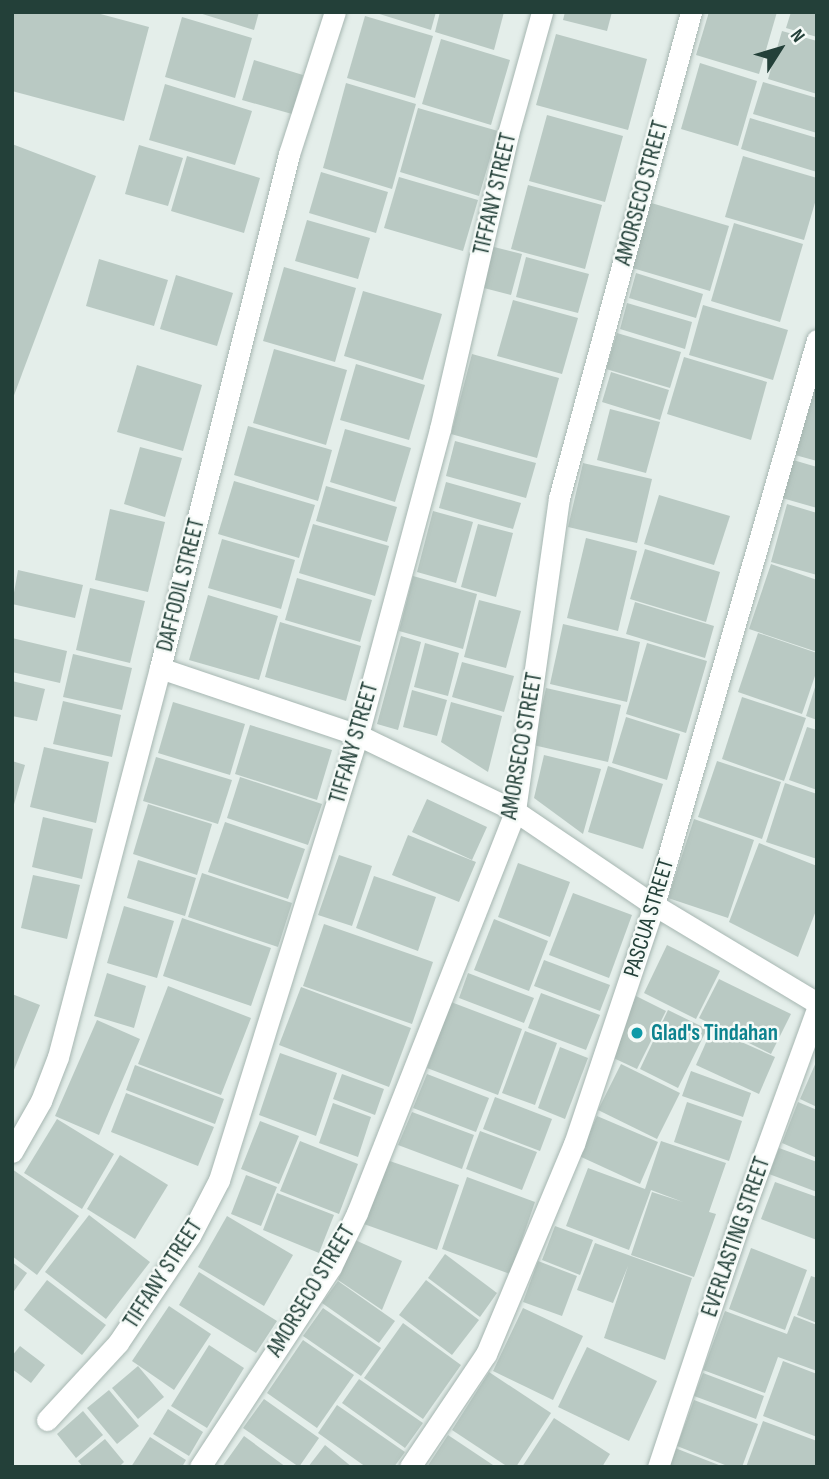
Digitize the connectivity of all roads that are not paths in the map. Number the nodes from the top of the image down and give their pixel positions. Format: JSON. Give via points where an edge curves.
{"nodes":[{"id":1,"x":335,"y":12,"type":"edge"},
{"id":2,"x":542,"y":12,"type":"edge"},
{"id":3,"x":691,"y":12,"type":"edge"},
{"id":4,"x":817,"y":340,"type":"edge"},
{"id":5,"x":160,"y":668,"type":"junction"},
{"id":6,"x":358,"y":735,"type":"junction"},
{"id":7,"x":515,"y":811,"type":"junction"},
{"id":8,"x":654,"y":905,"type":"junction"},
{"id":9,"x":817,"y":1003,"type":"edge"},
{"id":10,"x":817,"y":1009,"type":"edge"},
{"id":11,"x":12,"y":1152,"type":"edge"},
{"id":12,"x":47,"y":1420,"type":"dead end"},
{"id":13,"x":200,"y":1467,"type":"edge"},
{"id":14,"x":410,"y":1467,"type":"edge"},
{"id":15,"x":658,"y":1467,"type":"edge"}],
"edges":[{"from":1,"to":5,"type":"street","name":"DAFFODIL STREET","via":[[289,154]]},
{"from":2,"to":6,"type":"street","name":"TIFFANY STREET","via":[[508,135],[440,429]]},
{"from":3,"to":7,"type":"street","name":"AMORSECO STREET","via":[[559,498]]},
{"from":4,"to":8,"type":"street","name":"PASCUA STREET"},
{"from":5,"to":6,"type":"street"},
{"from":5,"to":11,"type":"street","name":"DAFFODIL STREET","via":[[58,1057],[41,1101]]},
{"from":6,"to":7,"type":"street"},
{"from":6,"to":12,"type":"street","name":"TIFFANY STREET","via":[[219,1180],[206,1208],[118,1343]]},
{"from":7,"to":8,"type":"street"},
{"from":7,"to":13,"type":"street","name":"AMORSECO STREET","via":[[357,1213],[331,1267]]},
{"from":8,"to":9,"type":"street"},
{"from":8,"to":14,"type":"street","name":"PASCUA STREET","via":[[575,1144],[486,1354]]},
{"from":10,"to":15,"type":"street","name":"EVERLASTING STREET","via":[[742,1214]]}]}
